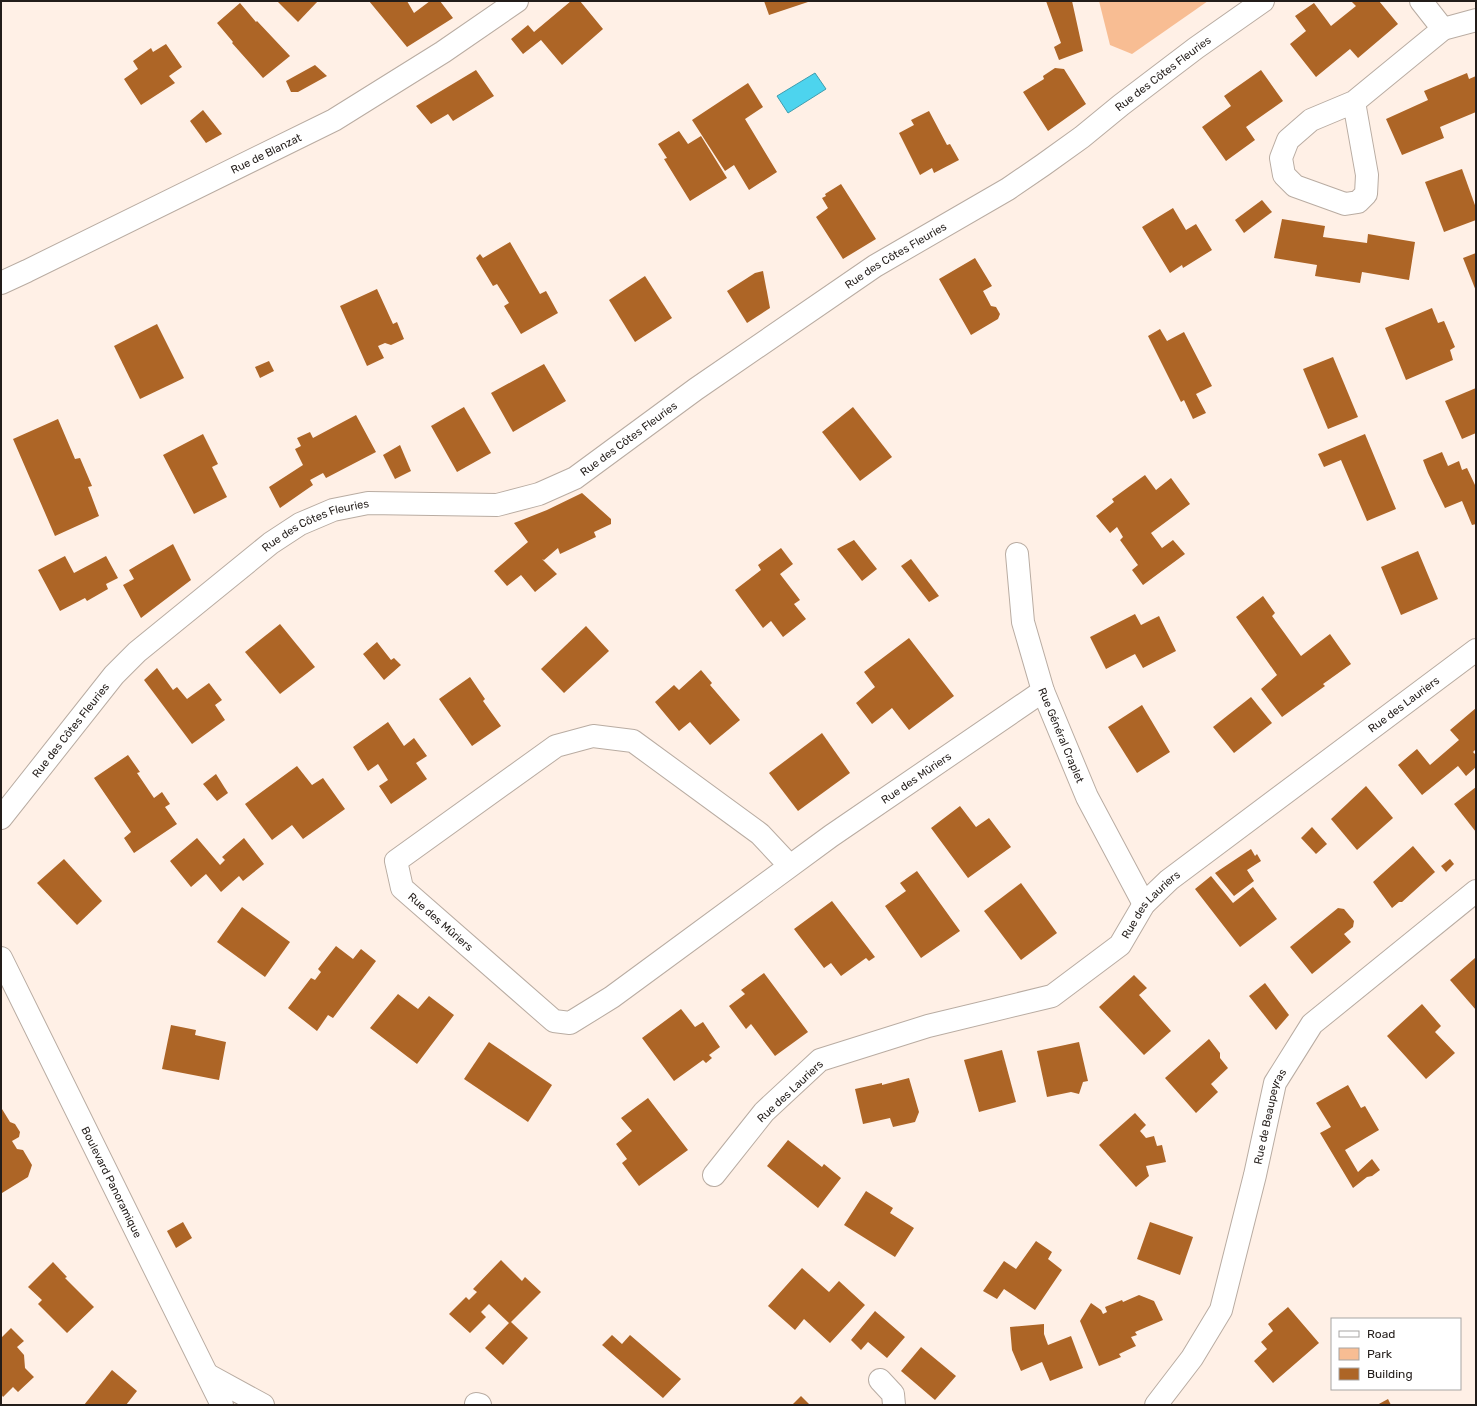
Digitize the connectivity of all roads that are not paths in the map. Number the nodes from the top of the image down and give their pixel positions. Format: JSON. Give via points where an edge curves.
{"nodes":[{"id":1,"x":517,"y":1,"type":"edge"},
{"id":2,"x":1263,"y":1,"type":"edge"},
{"id":3,"x":1422,"y":1,"type":"edge"},
{"id":4,"x":1476,"y":20,"type":"edge"},
{"id":5,"x":1443,"y":30,"type":"junction"},
{"id":6,"x":1354,"y":102,"type":"junction"},
{"id":7,"x":1,"y":282,"type":"edge"},
{"id":8,"x":1017,"y":554,"type":"dead end"},
{"id":9,"x":1476,"y":650,"type":"edge"},
{"id":10,"x":1043,"y":691,"type":"junction"},
{"id":11,"x":1,"y":818,"type":"edge"},
{"id":12,"x":790,"y":866,"type":"junction"},
{"id":13,"x":1476,"y":891,"type":"edge"},
{"id":14,"x":1144,"y":904,"type":"junction"},
{"id":15,"x":1,"y":958,"type":"edge"},
{"id":16,"x":714,"y":1175,"type":"dead end"},
{"id":17,"x":208,"y":1376,"type":"junction"},
{"id":18,"x":880,"y":1380,"type":"dead end"},
{"id":19,"x":222,"y":1405,"type":"edge"},
{"id":20,"x":263,"y":1405,"type":"edge"},
{"id":21,"x":894,"y":1405,"type":"edge"},
{"id":22,"x":1156,"y":1405,"type":"edge"}],
"edges":[{"from":1,"to":7,"type":"street","name":"Rue de Blanzat","via":[[334,120]]},
{"from":2,"to":11,"type":"street","name":"Rue des Côtes Fleuries","via":[[1177,62],[1038,169],[875,266],[696,389],[575,478],[539,494],[497,505],[368,503],[333,510],[300,524],[271,543],[132,656],[114,675]]},
{"from":3,"to":5,"type":"street"},
{"from":4,"to":5,"type":"street"},
{"from":5,"to":6,"type":"street"},
{"from":6,"to":6,"type":"street","via":[[1312,120],[1288,140],[1281,158],[1284,175],[1295,186],[1345,204],[1358,202],[1366,194],[1367,175]]},
{"from":8,"to":10,"type":"street","name":"Rue Général Craplet","via":[[1023,622]]},
{"from":9,"to":14,"type":"street","name":"Rue des Lauriers","via":[[1169,880]]},
{"from":10,"to":12,"type":"street","name":"Rue des Mûriers"},
{"from":10,"to":14,"type":"street","name":"Rue Général Craplet","via":[[1088,796]]},
{"from":12,"to":12,"type":"street","name":"Rue des Mûriers","via":[[612,998],[570,1023],[554,1021],[402,888],[396,861],[556,746],[593,736],[633,741],[760,834]]},
{"from":13,"to":22,"type":"street","name":"Rue de Beaupeyras","via":[[1312,1024],[1275,1083],[1221,1310],[1192,1358]]},
{"from":14,"to":16,"type":"street","name":"Rue des Lauriers","via":[[1120,945],[1052,996],[928,1026],[820,1060],[764,1112]]},
{"from":15,"to":17,"type":"street","name":"Boulevard Panoramique"},
{"from":17,"to":19,"type":"street","name":"Boulevard Panoramique"},
{"from":17,"to":20,"type":"street"},
{"from":18,"to":21,"type":"street","via":[[893,1394]]}]}
